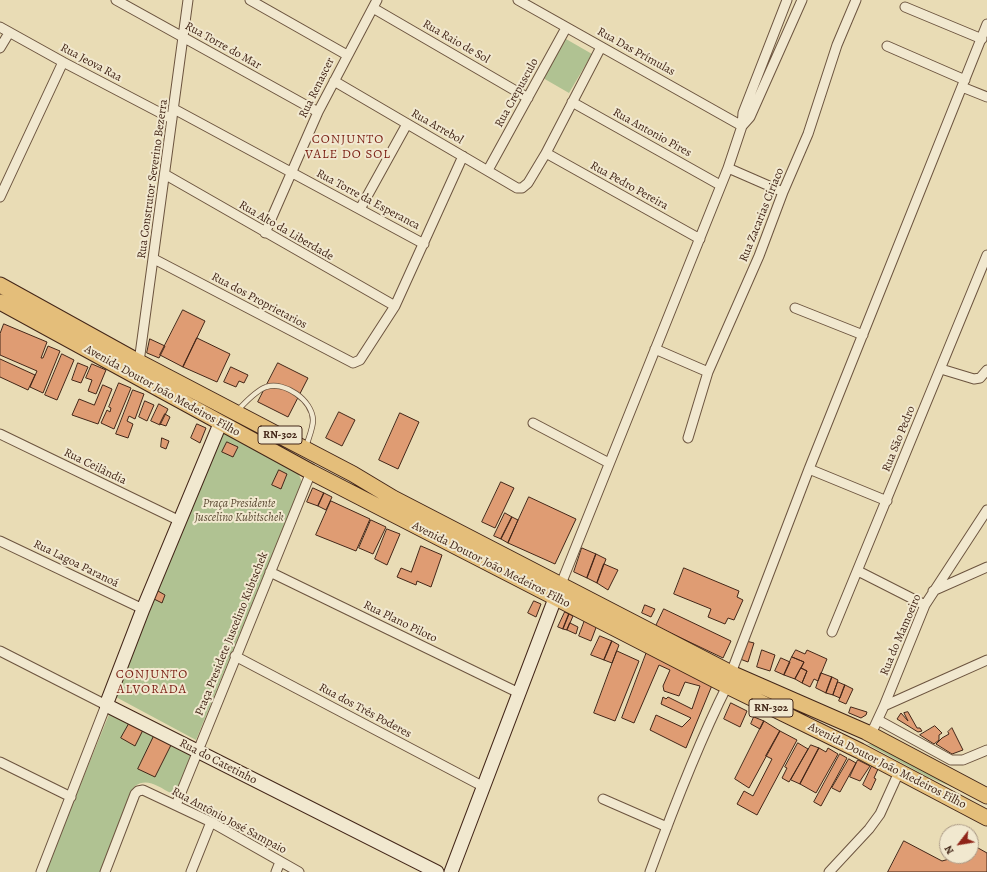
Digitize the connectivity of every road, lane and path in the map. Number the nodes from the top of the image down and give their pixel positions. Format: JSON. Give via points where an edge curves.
{"nodes":[{"id":1,"x":116,"y":0,"type":"edge"},
{"id":2,"x":188,"y":0,"type":"edge"},
{"id":3,"x":250,"y":0,"type":"edge"},
{"id":4,"x":518,"y":0,"type":"edge"},
{"id":5,"x":856,"y":0,"type":"edge"},
{"id":6,"x":787,"y":1,"type":"edge"},
{"id":7,"x":374,"y":2,"type":"edge"},
{"id":8,"x":531,"y":4,"type":"edge"},
{"id":9,"x":801,"y":4,"type":"edge"},
{"id":10,"x":905,"y":7,"type":"dead end"},
{"id":11,"x":987,"y":24,"type":"edge"},
{"id":12,"x":0,"y":27,"type":"edge"},
{"id":13,"x":566,"y":28,"type":"junction"},
{"id":14,"x":9,"y":33,"type":"junction"},
{"id":15,"x":184,"y":38,"type":"junction"},
{"id":16,"x":982,"y":39,"type":"junction"},
{"id":17,"x":601,"y":46,"type":"junction"},
{"id":18,"x":887,"y":46,"type":"dead end"},
{"id":19,"x":0,"y":48,"type":"edge"},
{"id":20,"x":347,"y":56,"type":"junction"},
{"id":21,"x":63,"y":62,"type":"junction"},
{"id":22,"x":334,"y":81,"type":"junction"},
{"id":23,"x":964,"y":83,"type":"junction"},
{"id":24,"x":987,"y":97,"type":"edge"},
{"id":25,"x":528,"y":98,"type":"junction"},
{"id":26,"x":572,"y":102,"type":"junction"},
{"id":27,"x":174,"y":109,"type":"junction"},
{"id":28,"x":318,"y":112,"type":"junction"},
{"id":29,"x":172,"y":119,"type":"junction"},
{"id":30,"x":407,"y":124,"type":"junction"},
{"id":31,"x":742,"y":126,"type":"junction"},
{"id":32,"x":546,"y":153,"type":"junction"},
{"id":33,"x":463,"y":156,"type":"junction"},
{"id":34,"x":728,"y":168,"type":"junction"},
{"id":35,"x":488,"y":170,"type":"junction"},
{"id":36,"x":290,"y":172,"type":"junction"},
{"id":37,"x":166,"y":175,"type":"junction"},
{"id":38,"x":720,"y":185,"type":"junction"},
{"id":39,"x":783,"y":192,"type":"junction"},
{"id":40,"x":0,"y":197,"type":"edge"},
{"id":41,"x":360,"y":209,"type":"junction"},
{"id":42,"x":264,"y":233,"type":"junction"},
{"id":43,"x":700,"y":239,"type":"junction"},
{"id":44,"x":424,"y":244,"type":"junction"},
{"id":45,"x":987,"y":255,"type":"edge"},
{"id":46,"x":154,"y":259,"type":"junction"},
{"id":47,"x":0,"y":285,"type":"edge"},
{"id":48,"x":0,"y":302,"type":"edge"},
{"id":49,"x":394,"y":306,"type":"junction"},
{"id":50,"x":794,"y":308,"type":"dead end"},
{"id":51,"x":863,"y":335,"type":"junction"},
{"id":52,"x":655,"y":349,"type":"junction"},
{"id":53,"x":139,"y":362,"type":"junction"},
{"id":54,"x":941,"y":369,"type":"junction"},
{"id":55,"x":987,"y":370,"type":"edge"},
{"id":56,"x":708,"y":372,"type":"junction"},
{"id":57,"x":236,"y":412,"type":"junction"},
{"id":58,"x":533,"y":423,"type":"dead end"},
{"id":59,"x":220,"y":424,"type":"junction"},
{"id":60,"x":0,"y":434,"type":"edge"},
{"id":61,"x":285,"y":438,"type":"junction"},
{"id":62,"x":688,"y":438,"type":"dead end"},
{"id":63,"x":306,"y":449,"type":"junction"},
{"id":64,"x":609,"y":463,"type":"junction"},
{"id":65,"x":809,"y":469,"type":"junction"},
{"id":66,"x":311,"y":472,"type":"junction"},
{"id":67,"x":353,"y":474,"type":"junction"},
{"id":68,"x":887,"y":501,"type":"junction"},
{"id":69,"x":987,"y":510,"type":"edge"},
{"id":70,"x":180,"y":521,"type":"junction"},
{"id":71,"x":0,"y":541,"type":"edge"},
{"id":72,"x":987,"y":567,"type":"edge"},
{"id":73,"x":858,"y":571,"type":"junction"},
{"id":74,"x":270,"y":572,"type":"junction"},
{"id":75,"x":561,"y":584,"type":"junction"},
{"id":76,"x":933,"y":591,"type":"junction"},
{"id":77,"x":555,"y":598,"type":"junction"},
{"id":78,"x":925,"y":605,"type":"junction"},
{"id":79,"x":142,"y":609,"type":"junction"},
{"id":80,"x":832,"y":632,"type":"dead end"},
{"id":81,"x":0,"y":651,"type":"edge"},
{"id":82,"x":235,"y":656,"type":"junction"},
{"id":83,"x":987,"y":660,"type":"edge"},
{"id":84,"x":729,"y":680,"type":"junction"},
{"id":85,"x":519,"y":693,"type":"junction"},
{"id":86,"x":106,"y":705,"type":"junction"},
{"id":87,"x":884,"y":706,"type":"junction"},
{"id":88,"x":878,"y":720,"type":"junction"},
{"id":89,"x":818,"y":731,"type":"junction"},
{"id":90,"x":871,"y":734,"type":"junction"},
{"id":91,"x":893,"y":746,"type":"junction"},
{"id":92,"x":987,"y":750,"type":"edge"},
{"id":93,"x":198,"y":752,"type":"junction"},
{"id":94,"x":0,"y":762,"type":"edge"},
{"id":95,"x":899,"y":772,"type":"junction"},
{"id":96,"x":484,"y":787,"type":"junction"},
{"id":97,"x":947,"y":796,"type":"junction"},
{"id":98,"x":987,"y":796,"type":"edge"},
{"id":99,"x":70,"y":797,"type":"junction"},
{"id":100,"x":603,"y":799,"type":"dead end"},
{"id":101,"x":176,"y":805,"type":"junction"},
{"id":102,"x":987,"y":808,"type":"edge"},
{"id":103,"x":987,"y":818,"type":"edge"},
{"id":104,"x":211,"y":822,"type":"junction"},
{"id":105,"x":667,"y":827,"type":"junction"},
{"id":106,"x":280,"y":862,"type":"junction"},
{"id":107,"x":42,"y":872,"type":"edge"},
{"id":108,"x":105,"y":872,"type":"edge"},
{"id":109,"x":191,"y":872,"type":"edge"},
{"id":110,"x":276,"y":872,"type":"edge"},
{"id":111,"x":299,"y":872,"type":"edge"},
{"id":112,"x":437,"y":872,"type":"edge"},
{"id":113,"x":451,"y":872,"type":"edge"},
{"id":114,"x":650,"y":872,"type":"edge"},
{"id":115,"x":829,"y":872,"type":"edge"}],
"edges":[{"from":1,"to":15,"type":"street","name":"Rua Torre do Mar"},
{"from":2,"to":15,"type":"street","name":"Rua Construtor Severino Bezerra"},
{"from":3,"to":20,"type":"street"},
{"from":4,"to":8,"type":"street","name":"Rua Das Prímulas"},
{"from":5,"to":39,"type":"street","name":"Rua Zacarias Ciriaco","via":[[837,45],[808,134]]},
{"from":6,"to":9,"type":"street"},
{"from":6,"to":31,"type":"street","via":[[743,113]]},
{"from":7,"to":20,"type":"street","name":"Rua Renascer"},
{"from":7,"to":25,"type":"street","name":"Rua Raio de Sol"},
{"from":8,"to":13,"type":"street","name":"Rua Das Prímulas"},
{"from":9,"to":31,"type":"street","via":[[750,117]]},
{"from":10,"to":16,"type":"street"},
{"from":11,"to":16,"type":"street"},
{"from":12,"to":14,"type":"street","name":"Rua Jeova Raa"},
{"from":13,"to":17,"type":"street","name":"Rua Das Prímulas"},
{"from":13,"to":25,"type":"street","name":"Rua Crepusculo"},
{"from":14,"to":19,"type":"street"},
{"from":14,"to":21,"type":"street","name":"Rua Jeova Raa"},
{"from":15,"to":27,"type":"street","name":"Rua Construtor Severino Bezerra"},
{"from":15,"to":28,"type":"street","name":"Rua Torre do Mar"},
{"from":16,"to":23,"type":"street"},
{"from":17,"to":26,"type":"street"},
{"from":17,"to":31,"type":"street","name":"Rua Das Prímulas"},
{"from":18,"to":23,"type":"street"},
{"from":20,"to":22,"type":"street","name":"Rua Renascer"},
{"from":21,"to":29,"type":"street","name":"Rua Jeova Raa"},
{"from":21,"to":40,"type":"street"},
{"from":22,"to":28,"type":"street","name":"Rua Renascer"},
{"from":22,"to":30,"type":"street","name":"Rua Arrebol"},
{"from":23,"to":24,"type":"street"},
{"from":23,"to":51,"type":"street"},
{"from":25,"to":35,"type":"street","name":"Rua Crepusculo"},
{"from":26,"to":32,"type":"street"},
{"from":26,"to":38,"type":"street","name":"Rua Antonio Pires"},
{"from":27,"to":29,"type":"street","name":"Rua Construtor Severino Bezerra"},
{"from":27,"to":36,"type":"street","name":"Rua Torre da Esperanca"},
{"from":28,"to":36,"type":"street","name":"Rua Renascer"},
{"from":29,"to":37,"type":"street","name":"Rua Construtor Severino Bezerra"},
{"from":30,"to":33,"type":"street","name":"Rua Arrebol"},
{"from":30,"to":41,"type":"street"},
{"from":31,"to":34,"type":"street"},
{"from":32,"to":35,"type":"street","name":"Rua Arrebol","via":[[528,183],[522,188],[517,188]]},
{"from":32,"to":43,"type":"street","name":"Rua Pedro Pereira"},
{"from":33,"to":35,"type":"street","name":"Rua Arrebol"},
{"from":33,"to":44,"type":"street"},
{"from":34,"to":38,"type":"street"},
{"from":34,"to":39,"type":"street"},
{"from":36,"to":41,"type":"street","name":"Rua Torre da Esperanca"},
{"from":36,"to":42,"type":"street","name":"Rua Renascer"},
{"from":37,"to":42,"type":"street","name":"Rua Alto da Liberdade"},
{"from":37,"to":46,"type":"street","name":"Rua Construtor Severino Bezerra"},
{"from":38,"to":43,"type":"street"},
{"from":39,"to":56,"type":"street","name":"Rua Zacarias Ciriaco","via":[[759,256]]},
{"from":41,"to":44,"type":"street","name":"Rua Torre da Esperanca"},
{"from":42,"to":49,"type":"street","name":"Rua Alto da Liberdade"},
{"from":43,"to":52,"type":"street"},
{"from":44,"to":49,"type":"street"},
{"from":45,"to":54,"type":"street","name":"Rua São Pedro"},
{"from":46,"to":49,"type":"street","name":"Rua dos Proprietarios","via":[[353,363],[360,360]]},
{"from":46,"to":53,"type":"street","name":"Rua Construtor Severino Bezerra"},
{"from":47,"to":53,"type":"main road","name":"Avenida Doutor João Medeiros Filho","number":"RN-302"},
{"from":48,"to":59,"type":"main road","name":"Avenida Doutor João Medeiros Filho","number":"RN-302"},
{"from":50,"to":51,"type":"street"},
{"from":51,"to":65,"type":"street"},
{"from":52,"to":56,"type":"street"},
{"from":52,"to":64,"type":"street"},
{"from":53,"to":57,"type":"main road","name":"Avenida Doutor João Medeiros Filho","number":"RN-302"},
{"from":54,"to":55,"type":"street","via":[[974,379],[980,378]]},
{"from":54,"to":68,"type":"street","name":"Rua São Pedro"},
{"from":56,"to":62,"type":"street","name":"Rua Zacarias Ciriaco"},
{"from":57,"to":61,"type":"main road","name":"Avenida Doutor João Medeiros Filho","number":"RN-302"},
{"from":57,"to":63,"type":"lane","via":[[265,387],[282,387],[301,397],[308,404],[313,422]]},
{"from":58,"to":64,"type":"street"},
{"from":59,"to":61,"type":"main road","via":[[225,418],[230,417],[260,432]]},
{"from":59,"to":66,"type":"main road","name":"Avenida Doutor João Medeiros Filho","number":"RN-302"},
{"from":59,"to":70,"type":"main road"},
{"from":60,"to":70,"type":"street","name":"Rua Ceilândia"},
{"from":61,"to":63,"type":"main road","name":"Avenida Doutor João Medeiros Filho","number":"RN-302"},
{"from":63,"to":67,"type":"main road","name":"Avenida Doutor João Medeiros Filho","number":"RN-302"},
{"from":64,"to":75,"type":"street"},
{"from":65,"to":68,"type":"street"},
{"from":65,"to":84,"type":"street"},
{"from":66,"to":67,"type":"main road","via":[[323,472],[345,482],[350,480]]},
{"from":66,"to":74,"type":"street","name":"Praça Presidete Juscelino Kubtschek"},
{"from":66,"to":77,"type":"main road","name":"Avenida Doutor João Medeiros Filho","number":"RN-302"},
{"from":67,"to":75,"type":"main road","name":"Avenida Doutor João Medeiros Filho","number":"RN-302","via":[[393,498]]},
{"from":68,"to":73,"type":"street","name":"Rua São Pedro"},
{"from":69,"to":76,"type":"street","name":"Rua do Mamoeiro"},
{"from":70,"to":79,"type":"main road"},
{"from":71,"to":79,"type":"street","name":"Rua Lagoa Paranoá"},
{"from":72,"to":76,"type":"street"},
{"from":73,"to":78,"type":"street"},
{"from":73,"to":80,"type":"street","name":"Rua São Pedro"},
{"from":74,"to":82,"type":"street","name":"Praça Presidete Juscelino Kubtschek"},
{"from":74,"to":85,"type":"street","name":"Rua Plano Piloto"},
{"from":75,"to":77,"type":"main road"},
{"from":75,"to":84,"type":"main road","name":"Avenida Doutor João Medeiros Filho","number":"RN-302"},
{"from":76,"to":78,"type":"street","name":"Rua do Mamoeiro"},
{"from":77,"to":84,"type":"main road","name":"Avenida Doutor João Medeiros Filho","number":"RN-302"},
{"from":77,"to":85,"type":"main road"},
{"from":78,"to":87,"type":"street","name":"Rua do Mamoeiro"},
{"from":79,"to":86,"type":"main road"},
{"from":81,"to":86,"type":"street","name":"Rua do Catetinho"},
{"from":82,"to":93,"type":"street","name":"Praça Presidete Juscelino Kubtschek"},
{"from":82,"to":96,"type":"street","name":"Rua dos Três Poderes"},
{"from":83,"to":87,"type":"street"},
{"from":84,"to":89,"type":"main road","name":"Avenida Doutor João Medeiros Filho","number":"RN-302"},
{"from":84,"to":90,"type":"main road","name":"Avenida Doutor João Medeiros Filho","number":"RN-302"},
{"from":84,"to":105,"type":"street"},
{"from":85,"to":96,"type":"main road"},
{"from":86,"to":93,"type":"main road","name":"Rua do Catetinho"},
{"from":86,"to":99,"type":"street"},
{"from":87,"to":88,"type":"street","name":"Rua do Mamoeiro"},
{"from":88,"to":90,"type":"street","name":"Rua do Mamoeiro"},
{"from":88,"to":92,"type":"street","via":[[951,760],[963,760]]},
{"from":89,"to":91,"type":"main road","via":[[825,722],[873,742]]},
{"from":89,"to":95,"type":"main road","name":"Avenida Doutor João Medeiros Filho","number":"RN-302"},
{"from":90,"to":91,"type":"main road","name":"Avenida Doutor João Medeiros Filho","number":"RN-302"},
{"from":91,"to":98,"type":"main road","name":"Avenida Doutor João Medeiros Filho","number":"RN-302"},
{"from":93,"to":101,"type":"street","name":"Praça Presidete Juscelino Kubtschek"},
{"from":93,"to":112,"type":"main road","name":"Rua do Catetinho"},
{"from":94,"to":99,"type":"street"},
{"from":95,"to":97,"type":"main road","name":"Avenida Doutor João Medeiros Filho","number":"RN-302"},
{"from":95,"to":115,"type":"street","via":[[880,814]]},
{"from":96,"to":113,"type":"main road"},
{"from":97,"to":102,"type":"main road","via":[[967,798]]},
{"from":97,"to":103,"type":"main road","name":"Avenida Doutor João Medeiros Filho","number":"RN-302"},
{"from":99,"to":107,"type":"street"},
{"from":100,"to":105,"type":"street"},
{"from":101,"to":104,"type":"street","name":"Rua Antônio José Sampaio"},
{"from":101,"to":108,"type":"street","name":"Rua Antônio José Sampaio","via":[[147,792],[138,791]]},
{"from":104,"to":106,"type":"street","name":"Rua Antônio José Sampaio"},
{"from":104,"to":109,"type":"street"},
{"from":105,"to":114,"type":"street"},
{"from":106,"to":110,"type":"street"},
{"from":106,"to":111,"type":"street","name":"Rua Antônio José Sampaio"}]}
